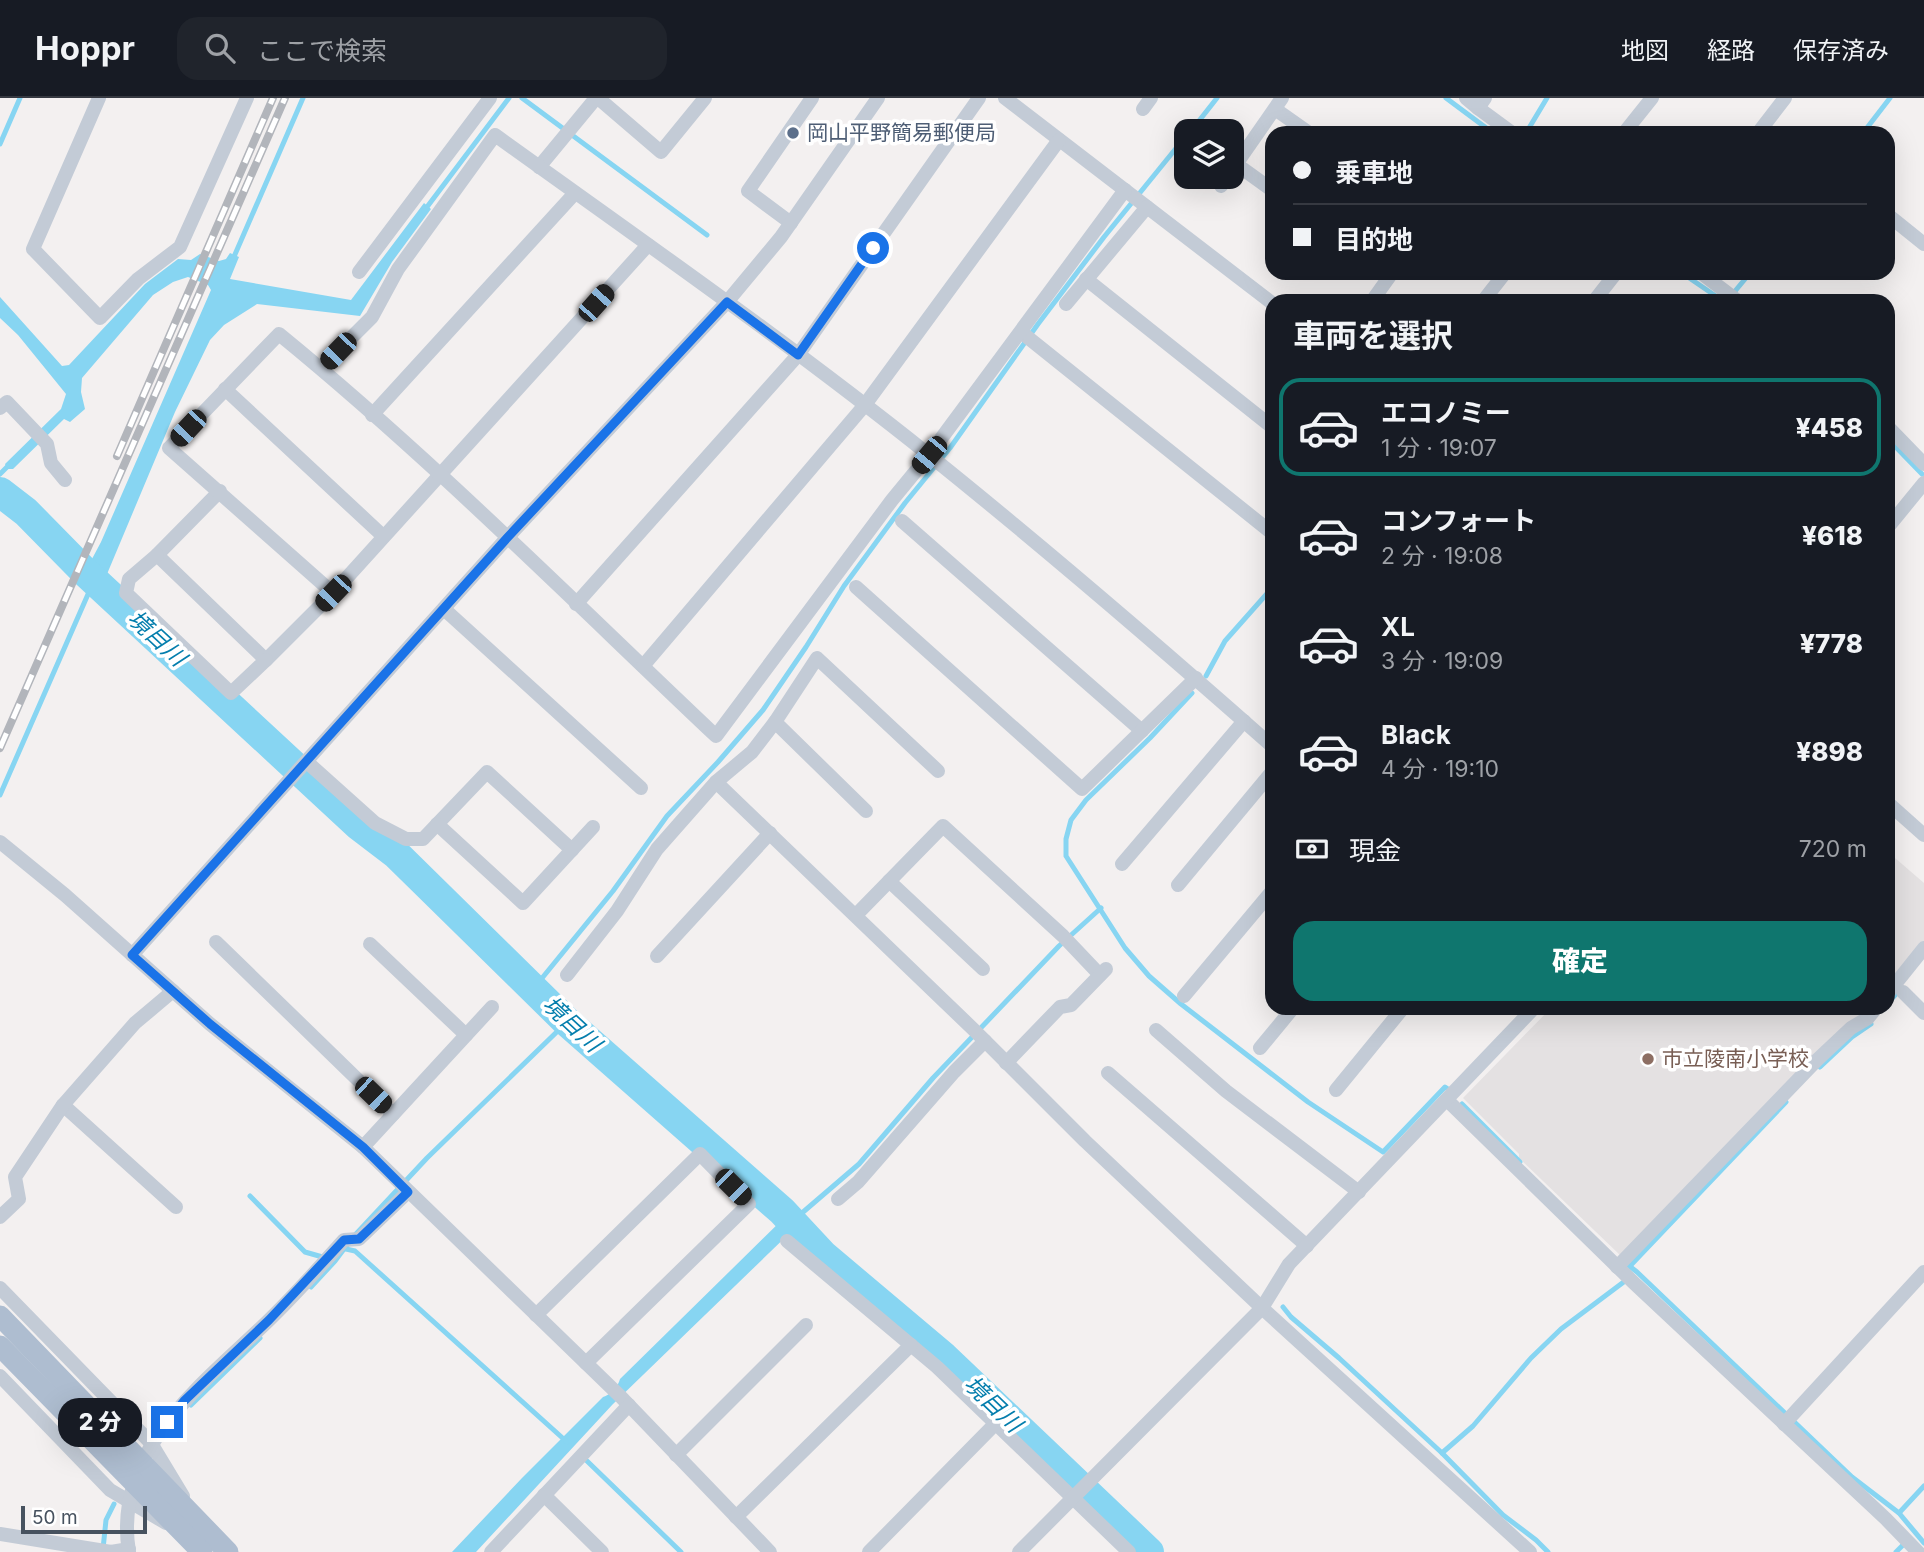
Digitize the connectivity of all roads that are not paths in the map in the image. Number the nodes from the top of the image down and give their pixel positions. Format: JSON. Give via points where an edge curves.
{"nodes":[{"id":1,"x":99,"y":98,"type":"edge"},
{"id":2,"x":490,"y":98,"type":"edge"},
{"id":3,"x":597,"y":98,"type":"edge"},
{"id":4,"x":705,"y":98,"type":"edge"},
{"id":5,"x":812,"y":98,"type":"edge"},
{"id":6,"x":878,"y":98,"type":"edge"},
{"id":7,"x":979,"y":98,"type":"edge"},
{"id":8,"x":1005,"y":98,"type":"edge"},
{"id":9,"x":1652,"y":98,"type":"edge"},
{"id":10,"x":1785,"y":98,"type":"edge"},
{"id":11,"x":242,"y":100,"type":"edge"},
{"id":12,"x":1476,"y":101,"type":"edge"},
{"id":13,"x":1278,"y":103,"type":"edge"},
{"id":14,"x":1301,"y":126,"type":"edge"},
{"id":15,"x":1498,"y":126,"type":"edge"},
{"id":16,"x":1629,"y":126,"type":"edge"},
{"id":17,"x":1763,"y":126,"type":"edge"},
{"id":18,"x":1059,"y":140,"type":"junction"},
{"id":19,"x":1244,"y":152,"type":"edge"},
{"id":20,"x":539,"y":167,"type":"junction"},
{"id":21,"x":1244,"y":173,"type":"edge"},
{"id":22,"x":1265,"y":186,"type":"edge"},
{"id":23,"x":575,"y":193,"type":"junction"},
{"id":24,"x":1136,"y":199,"type":"junction"},
{"id":25,"x":1895,"y":221,"type":"edge"},
{"id":26,"x":791,"y":223,"type":"junction"},
{"id":27,"x":1924,"y":244,"type":"edge"},
{"id":28,"x":649,"y":245,"type":"junction"},
{"id":29,"x":359,"y":272,"type":"dead end"},
{"id":30,"x":1086,"y":279,"type":"junction"},
{"id":31,"x":1610,"y":280,"type":"edge"},
{"id":32,"x":1711,"y":280,"type":"edge"},
{"id":33,"x":1600,"y":294,"type":"edge"},
{"id":34,"x":1730,"y":294,"type":"edge"},
{"id":35,"x":1265,"y":298,"type":"edge"},
{"id":36,"x":727,"y":302,"type":"junction"},
{"id":37,"x":1066,"y":304,"type":"dead end"},
{"id":38,"x":1026,"y":336,"type":"junction"},
{"id":39,"x":798,"y":355,"type":"junction"},
{"id":40,"x":321,"y":368,"type":"junction"},
{"id":41,"x":225,"y":389,"type":"junction"},
{"id":42,"x":864,"y":406,"type":"junction"},
{"id":43,"x":0,"y":408,"type":"edge"},
{"id":44,"x":373,"y":415,"type":"junction"},
{"id":45,"x":1265,"y":421,"type":"edge"},
{"id":46,"x":1895,"y":434,"type":"edge"},
{"id":47,"x":936,"y":461,"type":"junction"},
{"id":48,"x":1924,"y":464,"type":"edge"},
{"id":49,"x":439,"y":475,"type":"junction"},
{"id":50,"x":65,"y":480,"type":"dead end"},
{"id":51,"x":1924,"y":483,"type":"edge"},
{"id":52,"x":219,"y":491,"type":"junction"},
{"id":53,"x":1895,"y":518,"type":"edge"},
{"id":54,"x":902,"y":521,"type":"dead end"},
{"id":55,"x":1265,"y":527,"type":"edge"},
{"id":56,"x":383,"y":536,"type":"junction"},
{"id":57,"x":507,"y":538,"type":"junction"},
{"id":58,"x":157,"y":555,"type":"junction"},
{"id":59,"x":856,"y":587,"type":"dead end"},
{"id":60,"x":333,"y":593,"type":"junction"},
{"id":61,"x":576,"y":604,"type":"junction"},
{"id":62,"x":444,"y":609,"type":"junction"},
{"id":63,"x":266,"y":660,"type":"junction"},
{"id":64,"x":643,"y":666,"type":"junction"},
{"id":65,"x":1196,"y":678,"type":"junction"},
{"id":66,"x":1244,"y":721,"type":"junction"},
{"id":67,"x":775,"y":722,"type":"junction"},
{"id":68,"x":1142,"y":730,"type":"junction"},
{"id":69,"x":1265,"y":740,"type":"edge"},
{"id":70,"x":302,"y":768,"type":"junction"},
{"id":71,"x":937,"y":771,"type":"dead end"},
{"id":72,"x":1265,"y":780,"type":"edge"},
{"id":73,"x":716,"y":782,"type":"junction"},
{"id":74,"x":641,"y":788,"type":"dead end"},
{"id":75,"x":1895,"y":809,"type":"edge"},
{"id":76,"x":866,"y":811,"type":"dead end"},
{"id":77,"x":437,"y":824,"type":"junction"},
{"id":78,"x":593,"y":827,"type":"dead end"},
{"id":79,"x":770,"y":833,"type":"junction"},
{"id":80,"x":1924,"y":835,"type":"edge"},
{"id":81,"x":0,"y":842,"type":"edge"},
{"id":82,"x":572,"y":850,"type":"junction"},
{"id":83,"x":1122,"y":864,"type":"dead end"},
{"id":84,"x":889,"y":881,"type":"junction"},
{"id":85,"x":1178,"y":885,"type":"dead end"},
{"id":86,"x":1265,"y":899,"type":"edge"},
{"id":87,"x":856,"y":915,"type":"junction"},
{"id":88,"x":216,"y":942,"type":"dead end"},
{"id":89,"x":370,"y":944,"type":"dead end"},
{"id":90,"x":1924,"y":948,"type":"edge"},
{"id":91,"x":132,"y":955,"type":"junction"},
{"id":92,"x":657,"y":956,"type":"dead end"},
{"id":93,"x":983,"y":969,"type":"dead end"},
{"id":94,"x":567,"y":975,"type":"dead end"},
{"id":95,"x":173,"y":991,"type":"junction"},
{"id":96,"x":1896,"y":992,"type":"edge"},
{"id":97,"x":1184,"y":996,"type":"dead end"},
{"id":98,"x":492,"y":1007,"type":"dead end"},
{"id":99,"x":1924,"y":1013,"type":"edge"},
{"id":100,"x":1287,"y":1015,"type":"edge"},
{"id":101,"x":1397,"y":1015,"type":"edge"},
{"id":102,"x":1527,"y":1015,"type":"edge"},
{"id":103,"x":1870,"y":1015,"type":"edge"},
{"id":104,"x":1156,"y":1030,"type":"dead end"},
{"id":105,"x":466,"y":1035,"type":"junction"},
{"id":106,"x":980,"y":1035,"type":"junction"},
{"id":107,"x":1260,"y":1048,"type":"dead end"},
{"id":108,"x":1006,"y":1063,"type":"junction"},
{"id":109,"x":1108,"y":1073,"type":"dead end"},
{"id":110,"x":1336,"y":1090,"type":"dead end"},
{"id":111,"x":1447,"y":1100,"type":"junction"},
{"id":112,"x":63,"y":1105,"type":"junction"},
{"id":113,"x":393,"y":1114,"type":"junction"},
{"id":114,"x":363,"y":1147,"type":"junction"},
{"id":115,"x":403,"y":1187,"type":"junction"},
{"id":116,"x":1359,"y":1192,"type":"junction"},
{"id":117,"x":838,"y":1199,"type":"dead end"},
{"id":118,"x":176,"y":1207,"type":"dead end"},
{"id":119,"x":0,"y":1217,"type":"edge"},
{"id":120,"x":787,"y":1241,"type":"dead end"},
{"id":121,"x":1307,"y":1246,"type":"junction"},
{"id":122,"x":1624,"y":1269,"type":"junction"},
{"id":123,"x":1924,"y":1272,"type":"edge"},
{"id":124,"x":0,"y":1288,"type":"edge"},
{"id":125,"x":1262,"y":1308,"type":"junction"},
{"id":126,"x":536,"y":1315,"type":"junction"},
{"id":127,"x":0,"y":1316,"type":"edge"},
{"id":128,"x":806,"y":1325,"type":"dead end"},
{"id":129,"x":911,"y":1345,"type":"junction"},
{"id":130,"x":0,"y":1346,"type":"edge"},
{"id":131,"x":586,"y":1363,"type":"junction"},
{"id":132,"x":0,"y":1376,"type":"edge"},
{"id":133,"x":621,"y":1397,"type":"junction"},
{"id":134,"x":1788,"y":1420,"type":"junction"},
{"id":135,"x":997,"y":1422,"type":"junction"},
{"id":136,"x":151,"y":1443,"type":"junction"},
{"id":137,"x":676,"y":1455,"type":"junction"},
{"id":138,"x":142,"y":1463,"type":"junction"},
{"id":139,"x":131,"y":1492,"type":"junction"},
{"id":140,"x":1078,"y":1493,"type":"junction"},
{"id":141,"x":544,"y":1496,"type":"junction"},
{"id":142,"x":736,"y":1517,"type":"junction"},
{"id":143,"x":192,"y":1528,"type":"junction"},
{"id":144,"x":0,"y":1534,"type":"edge"},
{"id":145,"x":1910,"y":1544,"type":"edge"},
{"id":146,"x":129,"y":1551,"type":"edge"},
{"id":147,"x":111,"y":1552,"type":"edge"},
{"id":148,"x":202,"y":1552,"type":"edge"},
{"id":149,"x":228,"y":1552,"type":"edge"},
{"id":150,"x":491,"y":1552,"type":"edge"},
{"id":151,"x":601,"y":1552,"type":"edge"},
{"id":152,"x":770,"y":1552,"type":"edge"},
{"id":153,"x":869,"y":1552,"type":"edge"},
{"id":154,"x":1019,"y":1552,"type":"edge"},
{"id":155,"x":1129,"y":1552,"type":"edge"},
{"id":156,"x":1530,"y":1552,"type":"edge"}],
"edges":[{"from":1,"to":11,"type":"street","via":[[33,249],[100,318],[138,279],[180,247]]},
{"from":2,"to":29,"type":"street"},
{"from":3,"to":4,"type":"street","via":[[661,152]]},
{"from":3,"to":20,"type":"street"},
{"from":5,"to":26,"type":"street","via":[[748,191]]},
{"from":6,"to":26,"type":"street"},
{"from":7,"to":39,"type":"street"},
{"from":8,"to":18,"type":"street"},
{"from":9,"to":16,"type":"street"},
{"from":10,"to":17,"type":"street"},
{"from":12,"to":15,"type":"street"},
{"from":13,"to":14,"type":"street"},
{"from":13,"to":19,"type":"street"},
{"from":18,"to":24,"type":"street"},
{"from":18,"to":42,"type":"street"},
{"from":20,"to":23,"type":"street"},
{"from":20,"to":40,"type":"street","via":[[495,135],[398,269],[372,317]]},
{"from":21,"to":22,"type":"street"},
{"from":23,"to":28,"type":"street"},
{"from":23,"to":44,"type":"street"},
{"from":24,"to":30,"type":"street"},
{"from":24,"to":35,"type":"street"},
{"from":24,"to":38,"type":"street"},
{"from":25,"to":27,"type":"street"},
{"from":26,"to":36,"type":"street"},
{"from":28,"to":36,"type":"street"},
{"from":28,"to":49,"type":"street"},
{"from":30,"to":37,"type":"street"},
{"from":30,"to":45,"type":"street"},
{"from":31,"to":33,"type":"street"},
{"from":32,"to":34,"type":"street"},
{"from":36,"to":39,"type":"street"},
{"from":36,"to":57,"type":"street"},
{"from":38,"to":47,"type":"street"},
{"from":38,"to":55,"type":"street"},
{"from":39,"to":42,"type":"street"},
{"from":39,"to":61,"type":"street"},
{"from":40,"to":41,"type":"street","via":[[279,334]]},
{"from":40,"to":44,"type":"street"},
{"from":41,"to":52,"type":"street","via":[[169,448]]},
{"from":41,"to":56,"type":"street"},
{"from":42,"to":47,"type":"street"},
{"from":42,"to":64,"type":"street"},
{"from":43,"to":50,"type":"street","via":[[7,402],[45,442],[51,463]]},
{"from":44,"to":49,"type":"street"},
{"from":46,"to":48,"type":"street"},
{"from":47,"to":64,"type":"street","via":[[892,500],[716,736]]},
{"from":47,"to":65,"type":"street"},
{"from":49,"to":56,"type":"street"},
{"from":49,"to":57,"type":"street"},
{"from":51,"to":53,"type":"street"},
{"from":52,"to":58,"type":"street"},
{"from":52,"to":60,"type":"street"},
{"from":54,"to":68,"type":"street"},
{"from":56,"to":60,"type":"street"},
{"from":57,"to":61,"type":"street"},
{"from":57,"to":62,"type":"street"},
{"from":58,"to":63,"type":"street"},
{"from":58,"to":63,"type":"street","via":[[130,579],[126,593],[232,693]]},
{"from":59,"to":68,"type":"street","via":[[1083,789]]},
{"from":60,"to":63,"type":"street"},
{"from":61,"to":64,"type":"street"},
{"from":62,"to":70,"type":"street"},
{"from":62,"to":74,"type":"street"},
{"from":65,"to":66,"type":"street"},
{"from":65,"to":68,"type":"street"},
{"from":66,"to":69,"type":"street"},
{"from":66,"to":83,"type":"street"},
{"from":67,"to":71,"type":"street","via":[[817,658]]},
{"from":67,"to":73,"type":"street","via":[[752,752]]},
{"from":67,"to":76,"type":"street"},
{"from":70,"to":77,"type":"street","via":[[406,839],[423,839]]},
{"from":70,"to":91,"type":"street"},
{"from":72,"to":85,"type":"street"},
{"from":73,"to":79,"type":"street"},
{"from":73,"to":94,"type":"street","via":[[657,849]]},
{"from":75,"to":80,"type":"street"},
{"from":77,"to":82,"type":"street","via":[[487,772]]},
{"from":77,"to":82,"type":"street","via":[[523,903]]},
{"from":78,"to":82,"type":"street"},
{"from":79,"to":87,"type":"street"},
{"from":79,"to":92,"type":"street"},
{"from":81,"to":91,"type":"street"},
{"from":84,"to":87,"type":"street"},
{"from":84,"to":93,"type":"street"},
{"from":84,"to":108,"type":"street","via":[[943,826],[1103,972],[1070,1004],[1060,1007]]},
{"from":86,"to":97,"type":"street"},
{"from":87,"to":106,"type":"street"},
{"from":88,"to":113,"type":"street"},
{"from":89,"to":105,"type":"street"},
{"from":90,"to":96,"type":"street"},
{"from":91,"to":95,"type":"street"},
{"from":95,"to":112,"type":"street","via":[[135,1023]]},
{"from":95,"to":114,"type":"street"},
{"from":96,"to":99,"type":"street"},
{"from":98,"to":105,"type":"street"},
{"from":100,"to":107,"type":"street"},
{"from":101,"to":110,"type":"street"},
{"from":102,"to":111,"type":"street"},
{"from":103,"to":122,"type":"street","via":[[1817,1060]]},
{"from":104,"to":116,"type":"street","via":[[1226,1091]]},
{"from":105,"to":113,"type":"street"},
{"from":106,"to":108,"type":"street"},
{"from":106,"to":117,"type":"street","via":[[954,1072]]},
{"from":108,"to":125,"type":"street"},
{"from":109,"to":121,"type":"street"},
{"from":111,"to":116,"type":"street"},
{"from":111,"to":122,"type":"street"},
{"from":112,"to":118,"type":"street"},
{"from":112,"to":119,"type":"street","via":[[15,1177],[19,1199]]},
{"from":113,"to":114,"type":"street"},
{"from":114,"to":115,"type":"street"},
{"from":115,"to":126,"type":"street"},
{"from":115,"to":136,"type":"street","via":[[359,1239],[328,1258],[184,1401]]},
{"from":116,"to":121,"type":"street"},
{"from":120,"to":129,"type":"street"},
{"from":121,"to":125,"type":"street","via":[[1289,1264]]},
{"from":122,"to":134,"type":"street"},
{"from":123,"to":134,"type":"street"},
{"from":124,"to":136,"type":"street"},
{"from":125,"to":140,"type":"street"},
{"from":125,"to":156,"type":"street"},
{"from":126,"to":131,"type":"street"},
{"from":126,"to":131,"type":"street","via":[[700,1154],[749,1203]]},
{"from":127,"to":138,"type":"main road"},
{"from":128,"to":137,"type":"street"},
{"from":129,"to":135,"type":"street"},
{"from":129,"to":142,"type":"street"},
{"from":130,"to":139,"type":"main road"},
{"from":131,"to":133,"type":"street"},
{"from":132,"to":139,"type":"street","via":[[110,1490]]},
{"from":133,"to":137,"type":"street"},
{"from":133,"to":141,"type":"street"},
{"from":134,"to":145,"type":"street"},
{"from":135,"to":140,"type":"street"},
{"from":135,"to":153,"type":"street"},
{"from":136,"to":138,"type":"street"},
{"from":136,"to":143,"type":"street"},
{"from":137,"to":142,"type":"street"},
{"from":138,"to":139,"type":"street"},
{"from":138,"to":143,"type":"main road"},
{"from":139,"to":143,"type":"main road"},
{"from":139,"to":146,"type":"street"},
{"from":140,"to":154,"type":"street"},
{"from":140,"to":155,"type":"street"},
{"from":141,"to":150,"type":"street"},
{"from":141,"to":151,"type":"street"},
{"from":142,"to":152,"type":"street"},
{"from":143,"to":148,"type":"main road"},
{"from":143,"to":149,"type":"main road"},
{"from":144,"to":147,"type":"street"},
{"from":146,"to":147,"type":"street"}]}
